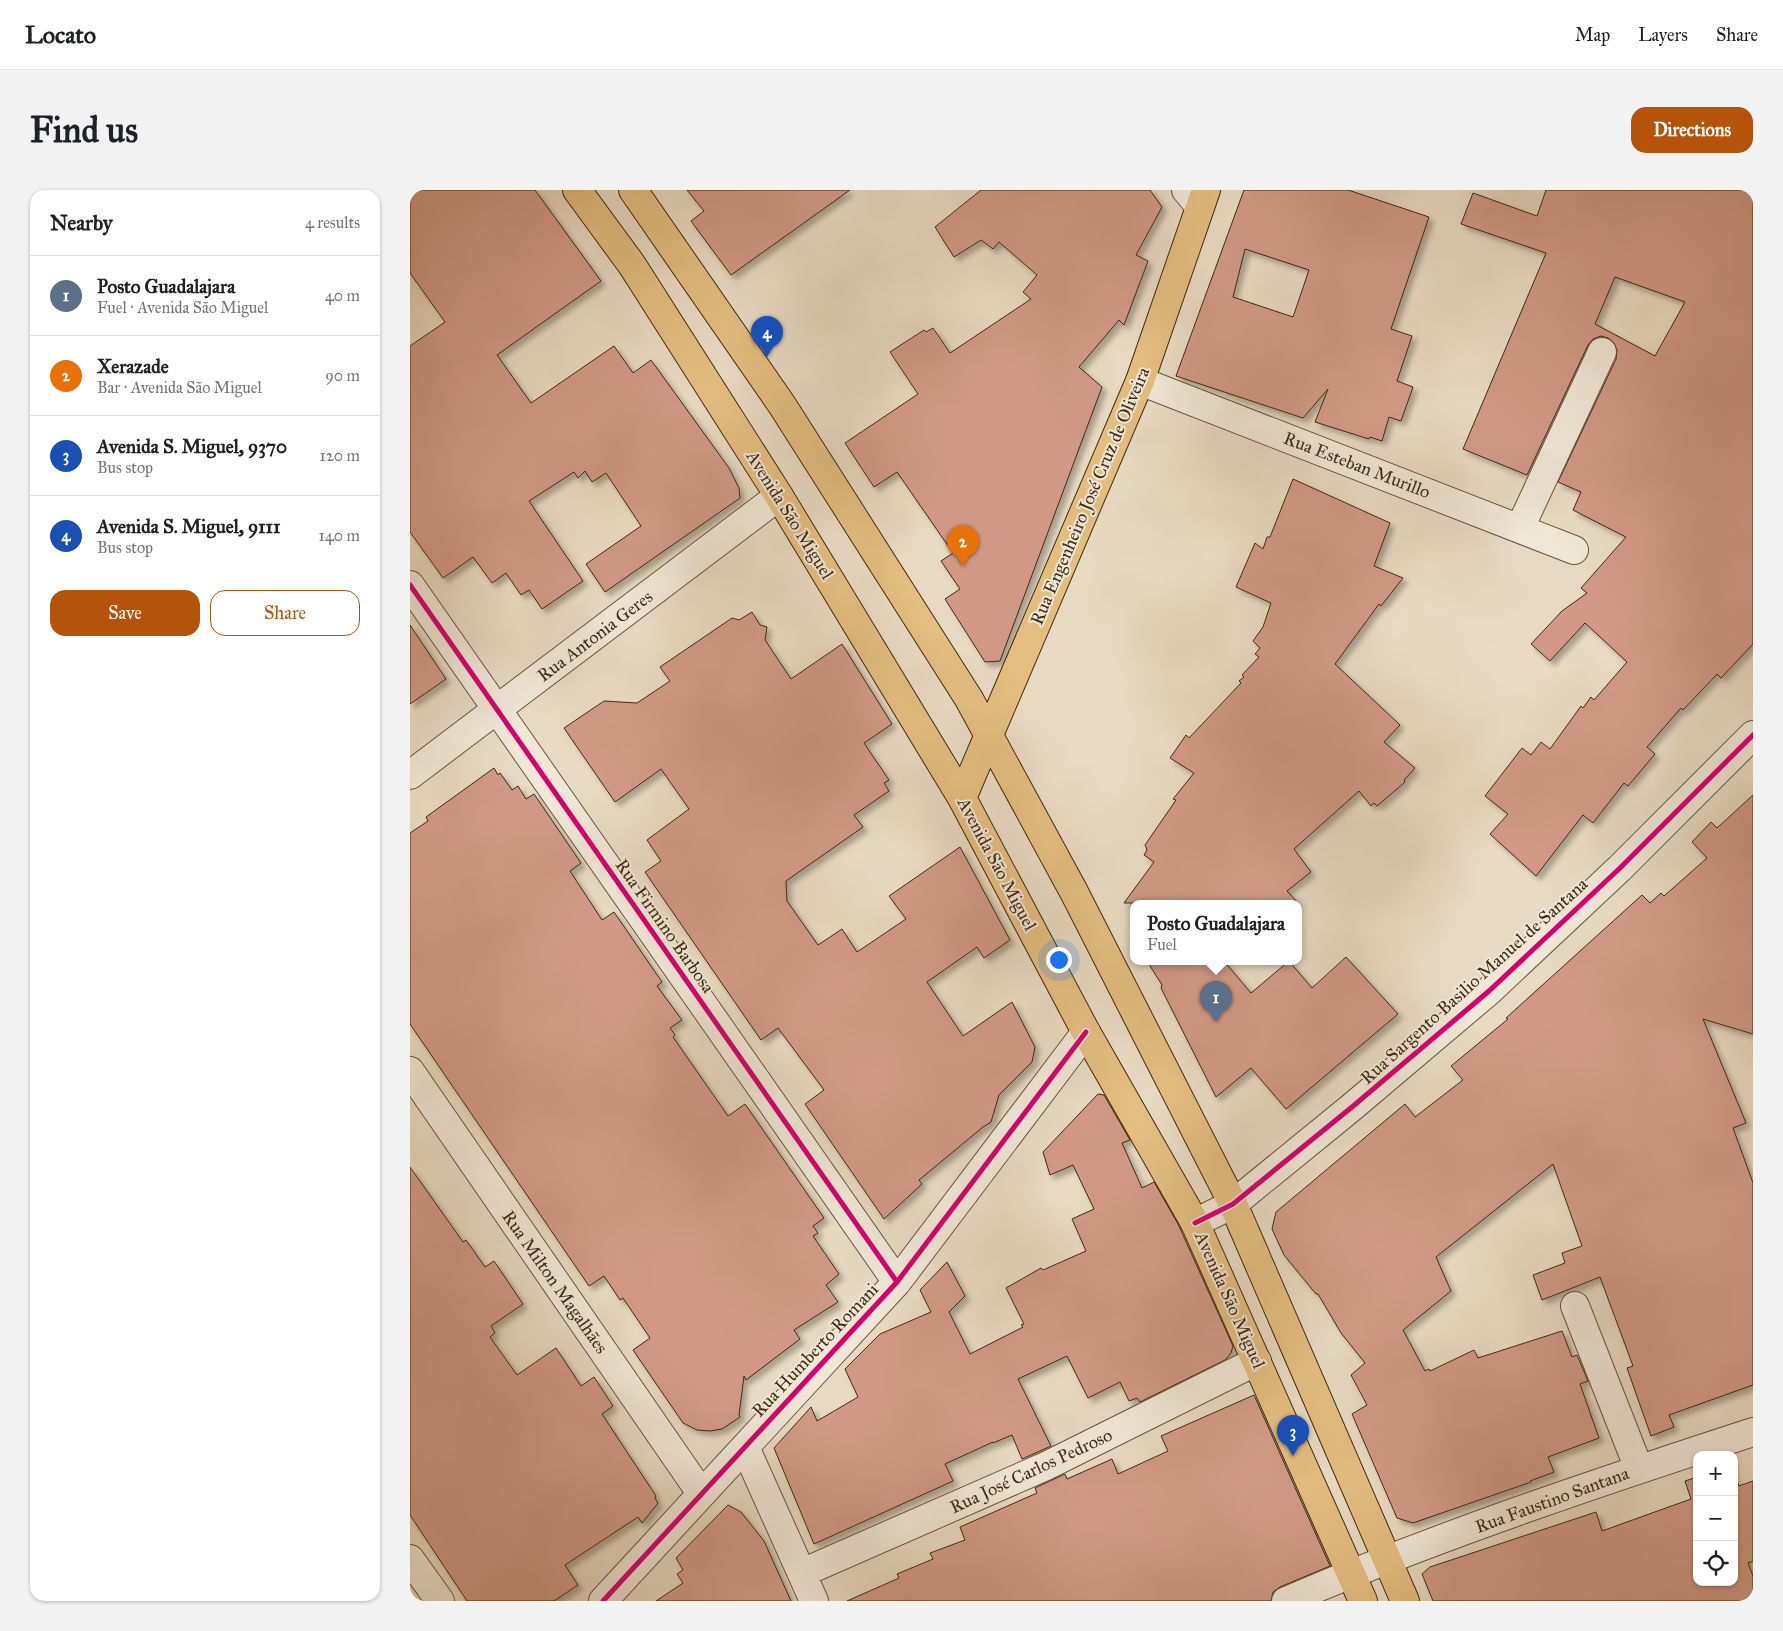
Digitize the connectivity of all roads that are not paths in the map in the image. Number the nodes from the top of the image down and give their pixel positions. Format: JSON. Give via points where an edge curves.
{"nodes":[{"id":1,"x":577,"y":190,"type":"edge"},
{"id":2,"x":633,"y":190,"type":"edge"},
{"id":3,"x":1198,"y":196,"type":"edge"},
{"id":4,"x":1602,"y":352,"type":"dead end"},
{"id":5,"x":1140,"y":381,"type":"junction"},
{"id":6,"x":779,"y":496,"type":"junction"},
{"id":7,"x":1520,"y":528,"type":"junction"},
{"id":8,"x":1574,"y":550,"type":"dead end"},
{"id":9,"x":410,"y":585,"type":"edge"},
{"id":10,"x":496,"y":712,"type":"junction"},
{"id":11,"x":1753,"y":735,"type":"edge"},
{"id":12,"x":990,"y":737,"type":"junction"},
{"id":13,"x":410,"y":775,"type":"edge"},
{"id":14,"x":962,"y":798,"type":"junction"},
{"id":15,"x":1086,"y":1032,"type":"junction"},
{"id":16,"x":410,"y":1071,"type":"edge"},
{"id":17,"x":1233,"y":1204,"type":"junction"},
{"id":18,"x":1195,"y":1222,"type":"junction"},
{"id":19,"x":896,"y":1282,"type":"junction"},
{"id":20,"x":1575,"y":1306,"type":"dead end"},
{"id":21,"x":1257,"y":1361,"type":"junction"},
{"id":22,"x":1753,"y":1432,"type":"edge"},
{"id":23,"x":746,"y":1446,"type":"junction"},
{"id":24,"x":1640,"y":1469,"type":"junction"},
{"id":25,"x":701,"y":1494,"type":"junction"},
{"id":26,"x":410,"y":1558,"type":"edge"},
{"id":27,"x":1388,"y":1559,"type":"junction"},
{"id":28,"x":802,"y":1573,"type":"junction"},
{"id":29,"x":1352,"y":1573,"type":"junction"},
{"id":30,"x":440,"y":1601,"type":"edge"},
{"id":31,"x":603,"y":1601,"type":"edge"},
{"id":32,"x":814,"y":1601,"type":"edge"},
{"id":33,"x":1286,"y":1601,"type":"edge"},
{"id":34,"x":1363,"y":1601,"type":"edge"},
{"id":35,"x":1405,"y":1601,"type":"edge"}],
"edges":[{"from":1,"to":6,"type":"main road","name":"Avenida São Miguel","via":[[632,265]]},
{"from":2,"to":12,"type":"main road","via":[[782,405],[964,690]]},
{"from":3,"to":5,"type":"main road","name":"Rua Engenheiro José Cruz de Oliveira"},
{"from":4,"to":7,"type":"street"},
{"from":5,"to":7,"type":"street","name":"Rua Esteban Murillo"},
{"from":5,"to":12,"type":"main road","name":"Rua Engenheiro José Cruz de Oliveira"},
{"from":6,"to":10,"type":"street","name":"Rua Antonia Geres"},
{"from":6,"to":14,"type":"main road","name":"Avenida São Miguel"},
{"from":7,"to":8,"type":"street","name":"Rua Esteban Murillo"},
{"from":9,"to":10,"type":"street","name":"Rua Firmino Barbosa"},
{"from":10,"to":13,"type":"street","name":"Rua Antonia Geres"},
{"from":10,"to":19,"type":"street","name":"Rua Firmino Barbosa"},
{"from":11,"to":17,"type":"street","name":"Rua Sargento Basilio Manuel de Santana","via":[[1620,868],[1489,991]]},
{"from":12,"to":14,"type":"main road","name":"Rua Engenheiro José Cruz de Oliveira"},
{"from":12,"to":17,"type":"main road","via":[[1074,892]]},
{"from":14,"to":15,"type":"main road","name":"Avenida São Miguel"},
{"from":15,"to":18,"type":"main road","name":"Avenida São Miguel"},
{"from":15,"to":19,"type":"street","name":"Rua Humberto Romani"},
{"from":16,"to":25,"type":"street","name":"Rua Milton Magalhães"},
{"from":17,"to":18,"type":"street","name":"Rua Sargento Basilio Manuel de Santana"},
{"from":17,"to":27,"type":"main road"},
{"from":18,"to":21,"type":"main road","name":"Avenida São Miguel"},
{"from":19,"to":23,"type":"street","name":"Rua Humberto Romani"},
{"from":20,"to":24,"type":"street"},
{"from":21,"to":28,"type":"street","name":"Rua José Carlos Pedroso","via":[[1046,1466]]},
{"from":21,"to":29,"type":"main road","name":"Avenida São Miguel"},
{"from":22,"to":24,"type":"street","name":"Rua Faustino Santana"},
{"from":23,"to":25,"type":"street","name":"Rua Humberto Romani"},
{"from":23,"to":28,"type":"street"},
{"from":24,"to":27,"type":"street","name":"Rua Faustino Santana"},
{"from":25,"to":31,"type":"street","name":"Rua Humberto Romani"},
{"from":26,"to":30,"type":"street"},
{"from":27,"to":29,"type":"street","name":"Rua Faustino Santana"},
{"from":27,"to":35,"type":"main road"},
{"from":28,"to":32,"type":"street"},
{"from":29,"to":33,"type":"street","name":"Rua Faustino Santana"},
{"from":29,"to":34,"type":"main road","name":"Avenida São Miguel"}]}
